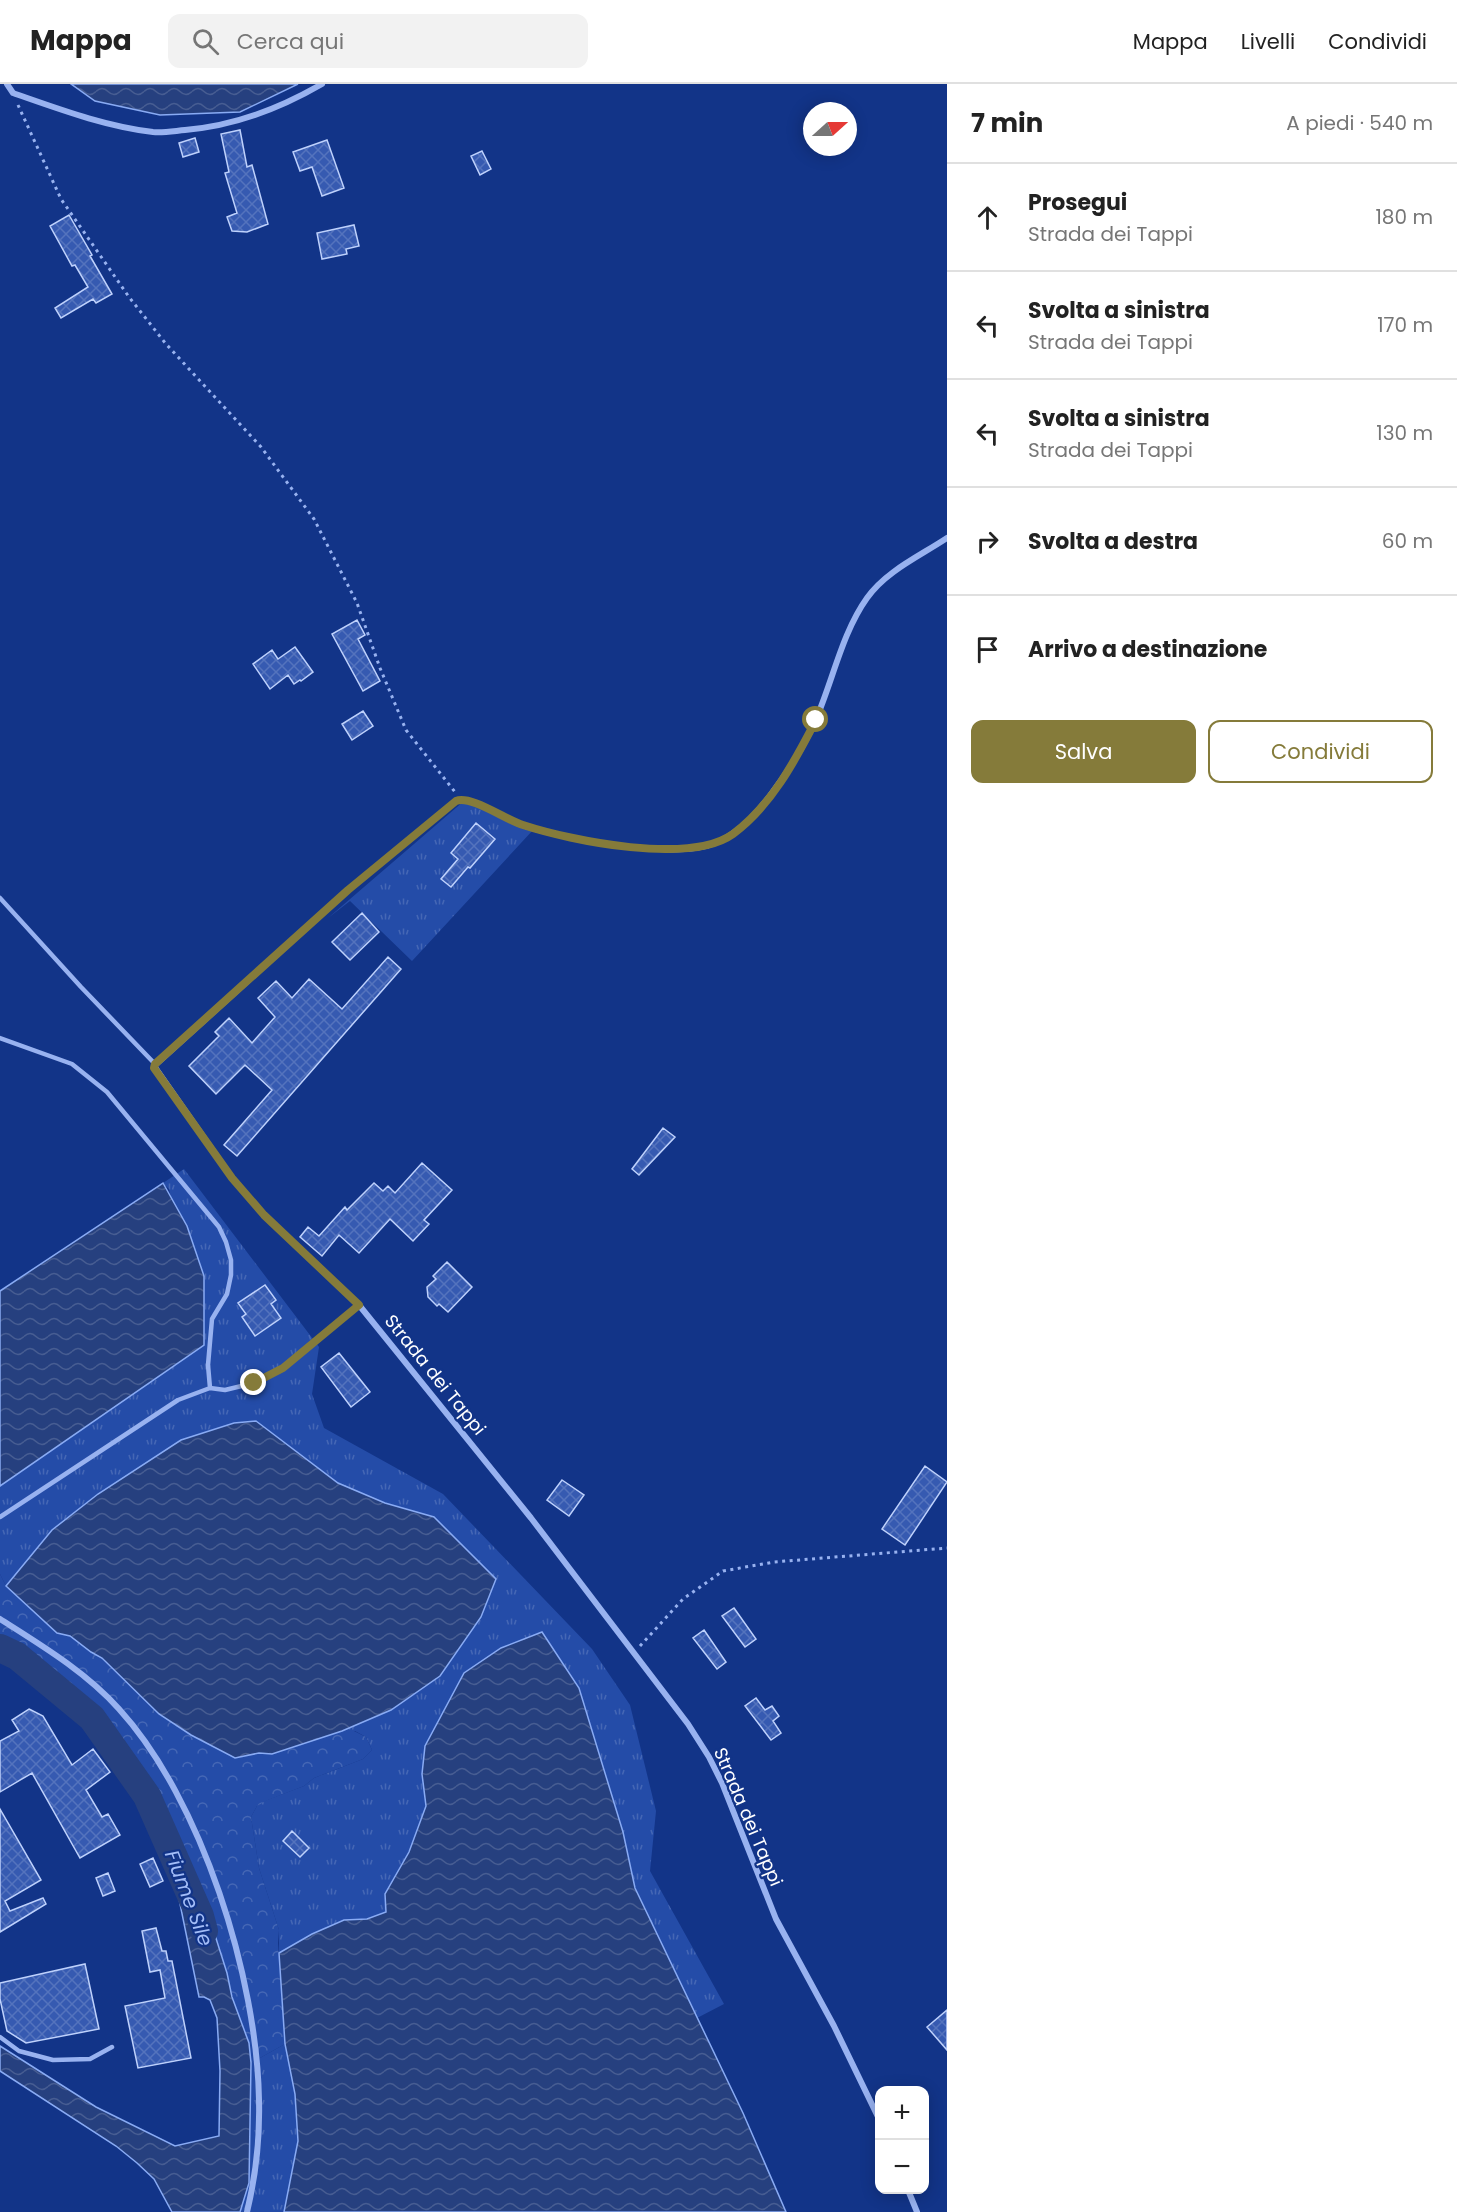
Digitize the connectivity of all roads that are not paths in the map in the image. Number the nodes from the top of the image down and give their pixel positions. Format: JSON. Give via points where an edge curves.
{"nodes":[{"id":1,"x":7,"y":84,"type":"edge"},
{"id":2,"x":322,"y":84,"type":"edge"},
{"id":3,"x":947,"y":538,"type":"edge"},
{"id":4,"x":0,"y":898,"type":"edge"},
{"id":5,"x":0,"y":1038,"type":"edge"},
{"id":6,"x":155,"y":1064,"type":"junction"},
{"id":7,"x":359,"y":1305,"type":"junction"},
{"id":8,"x":210,"y":1388,"type":"junction"},
{"id":9,"x":0,"y":1517,"type":"edge"},
{"id":10,"x":0,"y":1619,"type":"edge"},
{"id":11,"x":0,"y":2037,"type":"edge"},
{"id":12,"x":112,"y":2047,"type":"dead end"},
{"id":13,"x":875,"y":2113,"type":"edge"},
{"id":14,"x":910,"y":2194,"type":"edge"},
{"id":15,"x":247,"y":2212,"type":"edge"},
{"id":16,"x":917,"y":2212,"type":"edge"}],
"edges":[{"from":1,"to":2,"type":"street","via":[[13,93],[86,118],[156,132],[208,128],[242,120],[276,109]]},
{"from":3,"to":6,"type":"street","via":[[887,577],[868,596],[855,618],[816,720],[788,772],[754,816],[732,835],[693,848],[646,849],[522,825],[461,799],[348,890]]},
{"from":4,"to":6,"type":"lane"},
{"from":5,"to":8,"type":"lane","via":[[72,1064],[107,1092],[219,1227],[231,1260],[231,1275],[227,1294],[212,1319]]},
{"from":6,"to":7,"type":"street","name":"Strada dei Tappi","via":[[154,1068],[232,1178],[264,1215]]},
{"from":7,"to":8,"type":"lane","via":[[283,1368],[254,1383],[225,1390]]},
{"from":7,"to":13,"type":"street","name":"Strada dei Tappi","via":[[517,1500],[688,1724],[722,1783],[776,1919]]},
{"from":8,"to":9,"type":"lane","via":[[178,1400]]},
{"from":10,"to":15,"type":"street","via":[[67,1664],[119,1708],[161,1764],[196,1833],[231,1933],[258,2070],[256,2175]]},
{"from":11,"to":12,"type":"lane","via":[[19,2051],[53,2060],[90,2059]]},
{"from":14,"to":16,"type":"street"}]}
